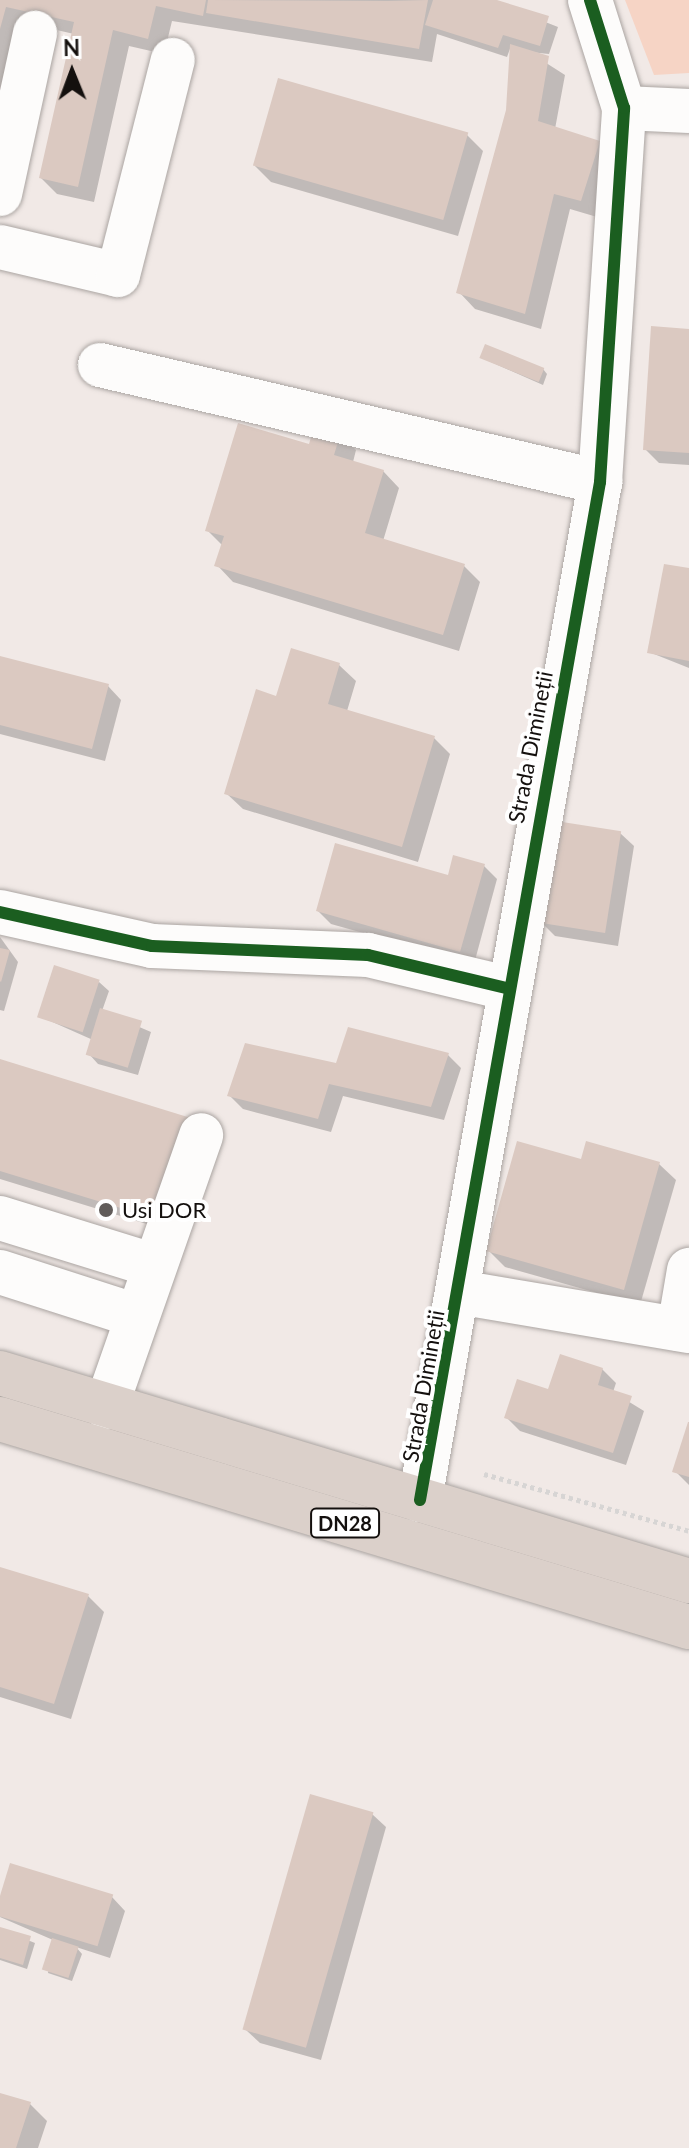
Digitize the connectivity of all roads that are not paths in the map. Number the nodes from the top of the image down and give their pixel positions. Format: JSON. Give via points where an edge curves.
{"nodes":[{"id":1,"x":590,"y":0,"type":"edge"},
{"id":2,"x":35,"y":33,"type":"dead end"},
{"id":3,"x":173,"y":60,"type":"dead end"},
{"id":4,"x":624,"y":108,"type":"junction"},
{"id":5,"x":689,"y":111,"type":"edge"},
{"id":6,"x":0,"y":194,"type":"edge"},
{"id":7,"x":0,"y":247,"type":"edge"},
{"id":8,"x":100,"y":365,"type":"dead end"},
{"id":9,"x":600,"y":482,"type":"junction"},
{"id":10,"x":0,"y":912,"type":"edge"},
{"id":11,"x":506,"y":988,"type":"junction"},
{"id":12,"x":201,"y":1135,"type":"dead end"},
{"id":13,"x":0,"y":1218,"type":"edge"},
{"id":14,"x":152,"y":1265,"type":"junction"},
{"id":15,"x":689,"y":1270,"type":"edge"},
{"id":16,"x":0,"y":1272,"type":"edge"},
{"id":17,"x":458,"y":1292,"type":"junction"},
{"id":18,"x":134,"y":1315,"type":"junction"},
{"id":19,"x":684,"y":1330,"type":"edge"},
{"id":20,"x":0,"y":1373,"type":"edge"},
{"id":21,"x":106,"y":1407,"type":"junction"},
{"id":22,"x":0,"y":1419,"type":"edge"},
{"id":23,"x":426,"y":1480,"type":"junction"},
{"id":24,"x":689,"y":1581,"type":"edge"},
{"id":25,"x":689,"y":1627,"type":"edge"}],
"edges":[{"from":1,"to":4,"type":"street","name":"Strada Dimineții"},
{"from":2,"to":6,"type":"street"},
{"from":3,"to":7,"type":"street","via":[[118,275]]},
{"from":4,"to":5,"type":"street"},
{"from":4,"to":9,"type":"street","name":"Strada Dimineții"},
{"from":8,"to":9,"type":"street"},
{"from":9,"to":11,"type":"street","name":"Strada Dimineții"},
{"from":10,"to":11,"type":"street","via":[[152,946],[368,955]]},
{"from":11,"to":17,"type":"street","name":"Strada Dimineții"},
{"from":12,"to":14,"type":"street"},
{"from":13,"to":14,"type":"street"},
{"from":14,"to":18,"type":"street"},
{"from":15,"to":19,"type":"street"},
{"from":16,"to":18,"type":"street"},
{"from":17,"to":19,"type":"street"},
{"from":17,"to":23,"type":"street","name":"Strada Dimineții"},
{"from":18,"to":21,"type":"street"},
{"from":20,"to":21,"type":"highway","number":"DN28"},
{"from":21,"to":23,"type":"highway","number":"DN28"},
{"from":22,"to":25,"type":"highway","number":"DN28"},
{"from":23,"to":24,"type":"highway","number":"DN28"}]}
